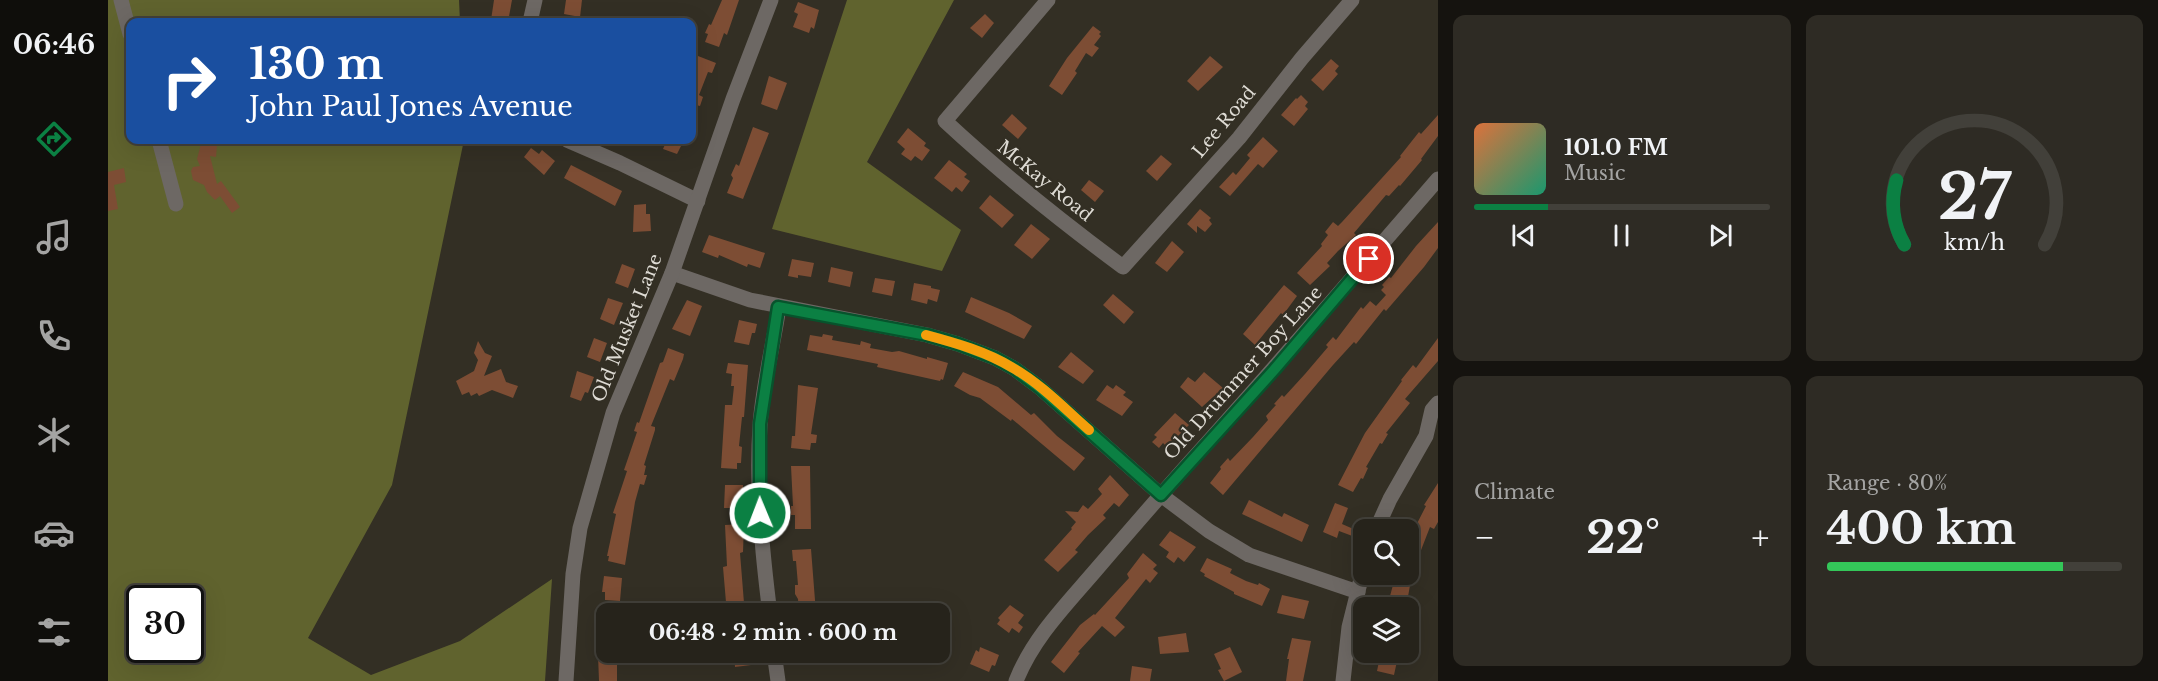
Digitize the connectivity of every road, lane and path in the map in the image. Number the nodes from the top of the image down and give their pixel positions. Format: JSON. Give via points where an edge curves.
{"nodes":[{"id":1,"x":121,"y":0,"type":"edge"},
{"id":2,"x":535,"y":0,"type":"edge"},
{"id":3,"x":771,"y":0,"type":"edge"},
{"id":4,"x":1048,"y":0,"type":"edge"},
{"id":5,"x":1352,"y":0,"type":"edge"},
{"id":6,"x":126,"y":18,"type":"edge"},
{"id":7,"x":531,"y":18,"type":"edge"},
{"id":8,"x":160,"y":144,"type":"edge"},
{"id":9,"x":576,"y":144,"type":"edge"},
{"id":10,"x":1438,"y":179,"type":"edge"},
{"id":11,"x":698,"y":201,"type":"junction"},
{"id":12,"x":176,"y":204,"type":"dead end"},
{"id":13,"x":1123,"y":267,"type":"joint"},
{"id":14,"x":672,"y":273,"type":"junction"},
{"id":15,"x":778,"y":307,"type":"junction"},
{"id":16,"x":1438,"y":404,"type":"edge"},
{"id":17,"x":1432,"y":434,"type":"edge"},
{"id":18,"x":1161,"y":495,"type":"junction"},
{"id":19,"x":1381,"y":519,"type":"edge"},
{"id":20,"x":1360,"y":585,"type":"edge"},
{"id":21,"x":1358,"y":592,"type":"junction"},
{"id":22,"x":769,"y":603,"type":"edge"},
{"id":23,"x":776,"y":663,"type":"edge"},
{"id":24,"x":566,"y":681,"type":"edge"},
{"id":25,"x":778,"y":681,"type":"edge"},
{"id":26,"x":1016,"y":681,"type":"edge"},
{"id":27,"x":1342,"y":681,"type":"edge"}],
"edges":[{"from":1,"to":6,"type":"street"},
{"from":2,"to":7,"type":"street"},
{"from":3,"to":11,"type":"street","name":"Old Musket Lane"},
{"from":4,"to":13,"type":"street","name":"McKay Road","via":[[945,121],[1050,213]]},
{"from":5,"to":13,"type":"street","name":"Lee Road","via":[[1239,138]]},
{"from":8,"to":12,"type":"street"},
{"from":9,"to":11,"type":"street"},
{"from":10,"to":18,"type":"street","name":"Old Drummer Boy Lane"},
{"from":11,"to":14,"type":"street","name":"Old Musket Lane"},
{"from":14,"to":15,"type":"street"},
{"from":14,"to":24,"type":"street","name":"Old Musket Lane","via":[[613,413],[580,528]]},
{"from":15,"to":18,"type":"street","via":[[927,335],[995,358],[1039,387]]},
{"from":15,"to":22,"type":"street","via":[[760,424],[761,545]]},
{"from":16,"to":17,"type":"street","via":[[1432,410]]},
{"from":17,"to":19,"type":"street"},
{"from":18,"to":21,"type":"street","via":[[1249,555]]},
{"from":18,"to":26,"type":"street","name":"Old Drummer Boy Lane","via":[[1038,639]]},
{"from":20,"to":21,"type":"street"},
{"from":21,"to":27,"type":"street"},
{"from":23,"to":25,"type":"street"}]}
